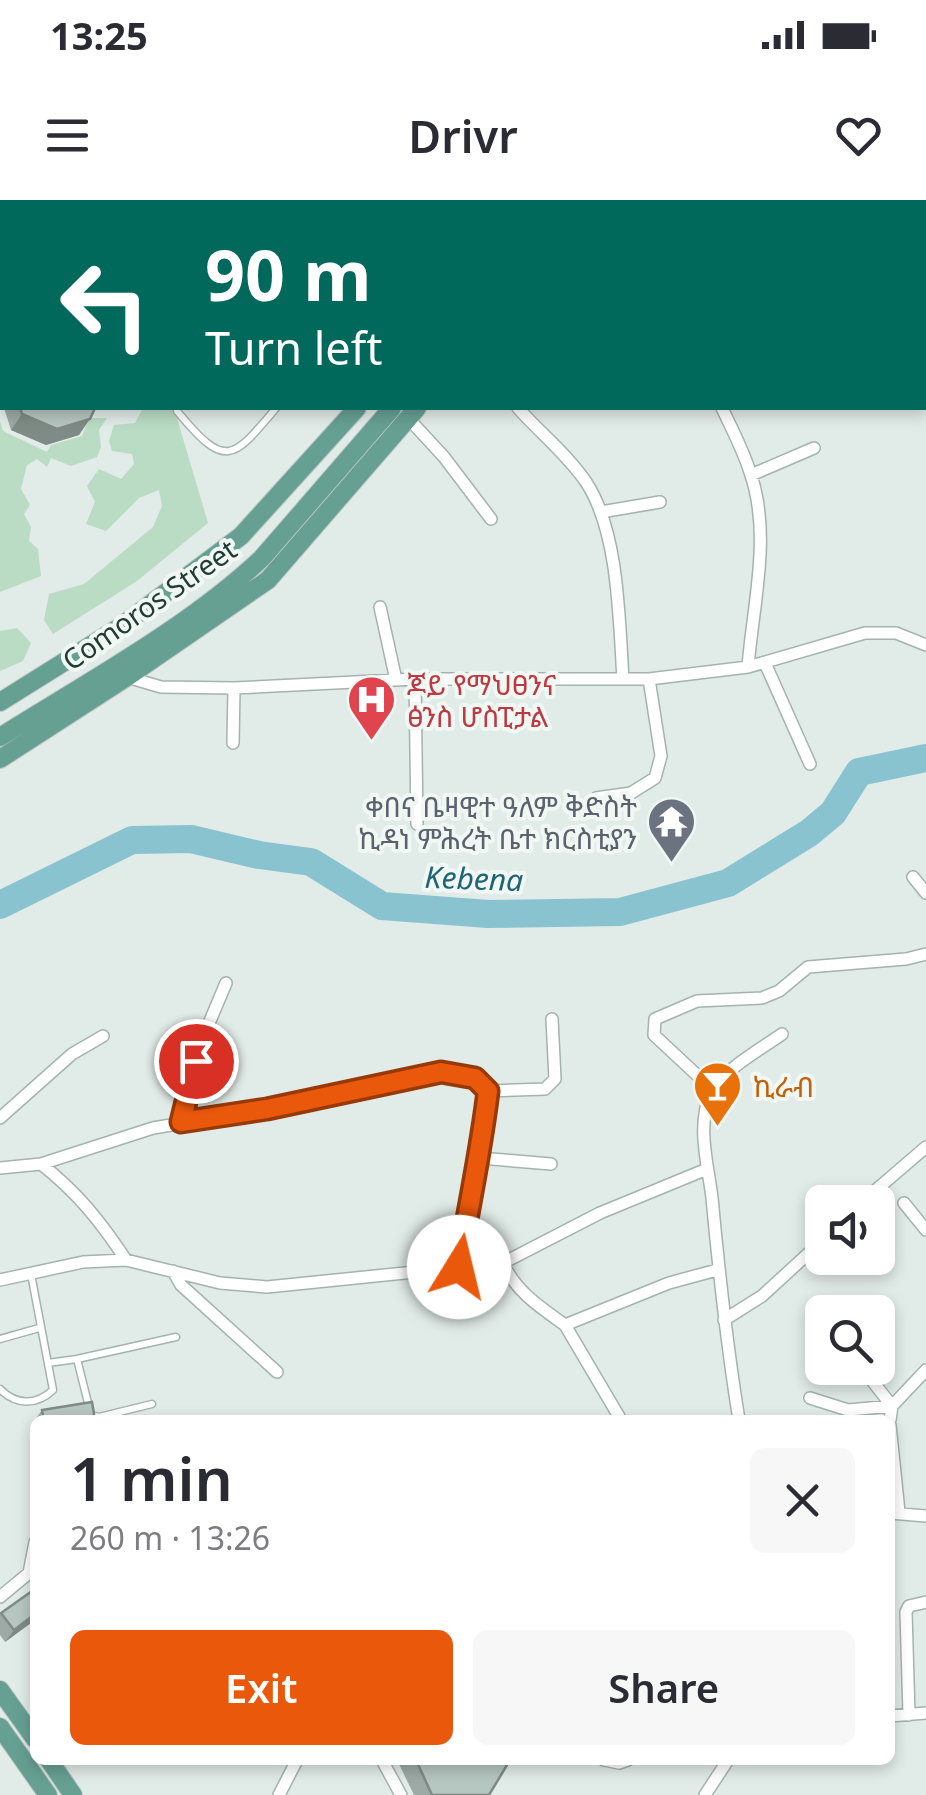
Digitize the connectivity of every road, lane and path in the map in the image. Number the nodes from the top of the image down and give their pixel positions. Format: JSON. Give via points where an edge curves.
{"nodes":[{"id":1,"x":274,"y":410,"type":"edge"},
{"id":2,"x":355,"y":410,"type":"edge"},
{"id":3,"x":520,"y":410,"type":"edge"},
{"id":4,"x":723,"y":410,"type":"edge"},
{"id":5,"x":178,"y":411,"type":"dead end"},
{"id":6,"x":406,"y":411,"type":"edge"},
{"id":7,"x":814,"y":448,"type":"dead end"},
{"id":8,"x":752,"y":475,"type":"junction"},
{"id":9,"x":660,"y":502,"type":"dead end"},
{"id":10,"x":601,"y":512,"type":"junction"},
{"id":11,"x":491,"y":519,"type":"dead end"},
{"id":12,"x":380,"y":607,"type":"dead end"},
{"id":13,"x":926,"y":646,"type":"edge"},
{"id":14,"x":765,"y":663,"type":"junction"},
{"id":15,"x":748,"y":666,"type":"junction"},
{"id":16,"x":128,"y":677,"type":"junction"},
{"id":17,"x":415,"y":679,"type":"junction"},
{"id":18,"x":623,"y":679,"type":"junction"},
{"id":19,"x":649,"y":679,"type":"junction"},
{"id":20,"x":396,"y":680,"type":"junction"},
{"id":21,"x":234,"y":688,"type":"junction"},
{"id":22,"x":0,"y":702,"type":"edge"},
{"id":23,"x":0,"y":737,"type":"edge"},
{"id":24,"x":234,"y":744,"type":"dead end"},
{"id":25,"x":0,"y":759,"type":"edge"},
{"id":26,"x":810,"y":764,"type":"dead end"},
{"id":27,"x":596,"y":798,"type":"dead end"},
{"id":28,"x":417,"y":824,"type":"dead end"},
{"id":29,"x":913,"y":876,"type":"dead end"},
{"id":30,"x":926,"y":893,"type":"edge"},
{"id":31,"x":926,"y":954,"type":"edge"},
{"id":32,"x":226,"y":983,"type":"dead end"},
{"id":33,"x":552,"y":1018,"type":"dead end"},
{"id":34,"x":782,"y":1034,"type":"dead end"},
{"id":35,"x":103,"y":1036,"type":"dead end"},
{"id":36,"x":712,"y":1089,"type":"junction"},
{"id":37,"x":488,"y":1091,"type":"junction"},
{"id":38,"x":0,"y":1118,"type":"edge"},
{"id":39,"x":181,"y":1122,"type":"junction"},
{"id":40,"x":926,"y":1147,"type":"edge"},
{"id":41,"x":480,"y":1158,"type":"junction"},
{"id":42,"x":40,"y":1164,"type":"junction"},
{"id":43,"x":551,"y":1164,"type":"dead end"},
{"id":44,"x":0,"y":1168,"type":"edge"},
{"id":45,"x":707,"y":1169,"type":"junction"},
{"id":46,"x":882,"y":1185,"type":"edge"},
{"id":47,"x":904,"y":1203,"type":"dead end"},
{"id":48,"x":926,"y":1230,"type":"edge"},
{"id":49,"x":805,"y":1256,"type":"edge"},
{"id":50,"x":126,"y":1260,"type":"junction"},
{"id":51,"x":503,"y":1264,"type":"junction"},
{"id":52,"x":459,"y":1267,"type":"junction"},
{"id":53,"x":717,"y":1270,"type":"junction"},
{"id":54,"x":173,"y":1271,"type":"junction"},
{"id":55,"x":30,"y":1273,"type":"junction"},
{"id":56,"x":0,"y":1280,"type":"edge"},
{"id":57,"x":724,"y":1320,"type":"junction"},
{"id":58,"x":565,"y":1325,"type":"junction"},
{"id":59,"x":39,"y":1328,"type":"junction"},
{"id":60,"x":176,"y":1336,"type":"dead end"},
{"id":61,"x":0,"y":1340,"type":"edge"},
{"id":62,"x":77,"y":1359,"type":"junction"},
{"id":63,"x":48,"y":1363,"type":"junction"},
{"id":64,"x":926,"y":1370,"type":"edge"},
{"id":65,"x":277,"y":1372,"type":"dead end"},
{"id":66,"x":874,"y":1385,"type":"edge"},
{"id":67,"x":0,"y":1389,"type":"edge"},
{"id":68,"x":810,"y":1398,"type":"dead end"},
{"id":69,"x":152,"y":1404,"type":"dead end"},
{"id":70,"x":91,"y":1415,"type":"edge"},
{"id":71,"x":110,"y":1415,"type":"edge"},
{"id":72,"x":618,"y":1415,"type":"edge"},
{"id":73,"x":738,"y":1415,"type":"edge"},
{"id":74,"x":878,"y":1415,"type":"edge"},
{"id":75,"x":889,"y":1415,"type":"edge"},
{"id":76,"x":892,"y":1415,"type":"edge"},
{"id":77,"x":895,"y":1513,"type":"edge"},
{"id":78,"x":926,"y":1516,"type":"edge"},
{"id":79,"x":30,"y":1568,"type":"edge"},
{"id":80,"x":0,"y":1597,"type":"edge"},
{"id":81,"x":926,"y":1602,"type":"edge"},
{"id":82,"x":0,"y":1690,"type":"edge"},
{"id":83,"x":926,"y":1713,"type":"edge"},
{"id":84,"x":908,"y":1715,"type":"junction"},
{"id":85,"x":895,"y":1716,"type":"edge"},
{"id":86,"x":0,"y":1727,"type":"edge"},
{"id":87,"x":30,"y":1732,"type":"edge"},
{"id":88,"x":52,"y":1765,"type":"edge"},
{"id":89,"x":294,"y":1765,"type":"edge"},
{"id":90,"x":385,"y":1765,"type":"edge"},
{"id":91,"x":725,"y":1765,"type":"edge"},
{"id":92,"x":48,"y":1795,"type":"edge"},
{"id":93,"x":73,"y":1795,"type":"edge"},
{"id":94,"x":279,"y":1795,"type":"edge"},
{"id":95,"x":400,"y":1795,"type":"edge"},
{"id":96,"x":705,"y":1795,"type":"edge"}],
"edges":[{"from":1,"to":5,"type":"lane","via":[[234,452],[218,450],[196,434]]},
{"from":2,"to":22,"type":"main road","name":"Comoros Street","via":[[241,536],[120,627]]},
{"from":3,"to":10,"type":"street","via":[[570,461]]},
{"from":4,"to":8,"type":"street"},
{"from":6,"to":11,"type":"street"},
{"from":6,"to":16,"type":"main road","via":[[268,580]]},
{"from":6,"to":23,"type":"main road","name":"Comoros Street","via":[[239,580]]},
{"from":7,"to":8,"type":"street"},
{"from":8,"to":15,"type":"street","via":[[760,560]]},
{"from":9,"to":10,"type":"street"},
{"from":10,"to":18,"type":"street"},
{"from":12,"to":20,"type":"street"},
{"from":13,"to":14,"type":"street","via":[[896,633],[865,633]]},
{"from":14,"to":15,"type":"street"},
{"from":14,"to":26,"type":"street"},
{"from":15,"to":19,"type":"street"},
{"from":16,"to":21,"type":"street","via":[[161,687]]},
{"from":16,"to":25,"type":"main road"},
{"from":17,"to":18,"type":"street"},
{"from":17,"to":20,"type":"street"},
{"from":17,"to":28,"type":"street"},
{"from":18,"to":19,"type":"street"},
{"from":19,"to":27,"type":"street","via":[[661,756],[655,778],[631,793]]},
{"from":20,"to":21,"type":"street"},
{"from":21,"to":24,"type":"street"},
{"from":29,"to":30,"type":"street"},
{"from":31,"to":36,"type":"street","via":[[808,967],[762,998],[697,1001],[655,1018],[654,1035]]},
{"from":32,"to":39,"type":"street","via":[[202,1040]]},
{"from":33,"to":37,"type":"street","via":[[552,1086]]},
{"from":34,"to":36,"type":"street"},
{"from":35,"to":38,"type":"street","via":[[72,1054]]},
{"from":36,"to":45,"type":"street","via":[[704,1125]]},
{"from":37,"to":39,"type":"street","via":[[475,1078],[441,1072]]},
{"from":37,"to":41,"type":"street"},
{"from":39,"to":42,"type":"street"},
{"from":40,"to":46,"type":"street"},
{"from":41,"to":43,"type":"street"},
{"from":41,"to":52,"type":"street"},
{"from":42,"to":44,"type":"street"},
{"from":42,"to":50,"type":"street","via":[[75,1191]]},
{"from":45,"to":51,"type":"street","via":[[600,1213]]},
{"from":45,"to":53,"type":"street"},
{"from":47,"to":48,"type":"street"},
{"from":49,"to":57,"type":"street"},
{"from":50,"to":54,"type":"street"},
{"from":50,"to":55,"type":"street"},
{"from":51,"to":52,"type":"street"},
{"from":51,"to":58,"type":"street","via":[[525,1296]]},
{"from":52,"to":54,"type":"street","via":[[267,1287]]},
{"from":53,"to":57,"type":"street"},
{"from":53,"to":58,"type":"street"},
{"from":54,"to":65,"type":"street"},
{"from":55,"to":56,"type":"street"},
{"from":55,"to":59,"type":"lane"},
{"from":57,"to":73,"type":"street"},
{"from":58,"to":72,"type":"street"},
{"from":59,"to":61,"type":"lane"},
{"from":59,"to":63,"type":"lane"},
{"from":60,"to":62,"type":"lane"},
{"from":62,"to":63,"type":"lane"},
{"from":62,"to":70,"type":"lane"},
{"from":63,"to":67,"type":"lane","via":[[53,1390],[45,1398],[12,1400]]},
{"from":64,"to":76,"type":"street"},
{"from":66,"to":75,"type":"street"},
{"from":68,"to":74,"type":"street"},
{"from":69,"to":71,"type":"lane"},
{"from":77,"to":78,"type":"street"},
{"from":79,"to":80,"type":"street"},
{"from":81,"to":84,"type":"street","via":[[906,1612]]},
{"from":82,"to":87,"type":"main road"},
{"from":83,"to":84,"type":"street"},
{"from":84,"to":85,"type":"street"},
{"from":86,"to":92,"type":"main road"},
{"from":88,"to":93,"type":"main road"},
{"from":89,"to":94,"type":"street"},
{"from":90,"to":95,"type":"street"},
{"from":91,"to":96,"type":"street"}]}
